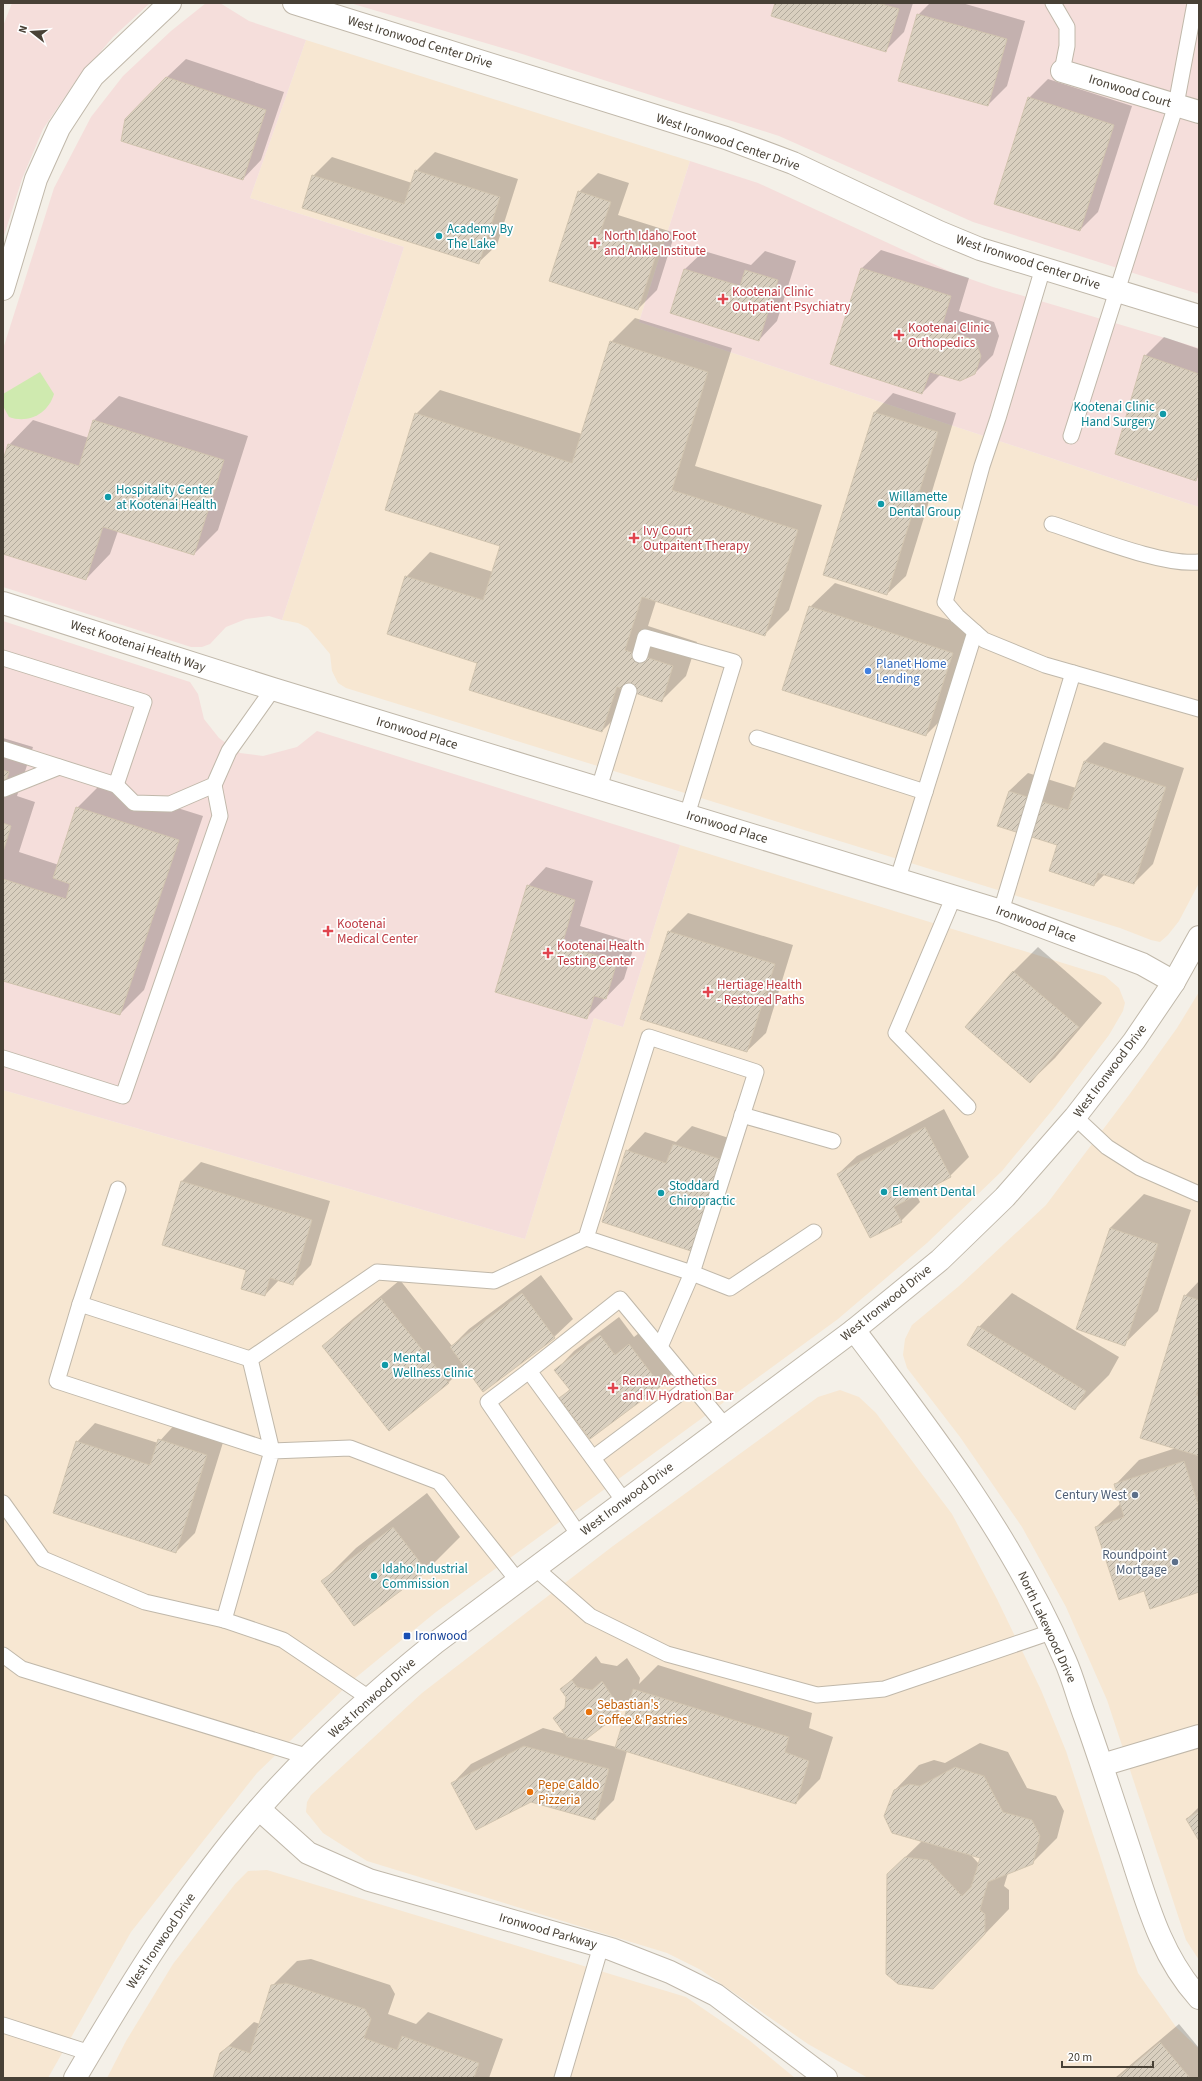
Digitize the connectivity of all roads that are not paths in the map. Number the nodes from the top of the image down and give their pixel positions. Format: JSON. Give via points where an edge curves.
{"nodes":[{"id":1,"x":170,"y":3,"type":"edge"},
{"id":2,"x":294,"y":3,"type":"edge"},
{"id":3,"x":1053,"y":3,"type":"edge"},
{"id":4,"x":1195,"y":3,"type":"edge"},
{"id":5,"x":1062,"y":71,"type":"joint"},
{"id":6,"x":1176,"y":105,"type":"junction"},
{"id":7,"x":1199,"y":112,"type":"edge"},
{"id":8,"x":1042,"y":268,"type":"junction"},
{"id":9,"x":3,"y":289,"type":"edge"},
{"id":10,"x":1116,"y":291,"type":"junction"},
{"id":11,"x":1199,"y":316,"type":"edge"},
{"id":12,"x":1071,"y":436,"type":"dead end"},
{"id":13,"x":1052,"y":524,"type":"dead end"},
{"id":14,"x":1199,"y":562,"type":"edge"},
{"id":15,"x":3,"y":603,"type":"edge"},
{"id":16,"x":975,"y":632,"type":"junction"},
{"id":17,"x":640,"y":655,"type":"dead end"},
{"id":18,"x":3,"y":658,"type":"edge"},
{"id":19,"x":1073,"y":673,"type":"junction"},
{"id":20,"x":273,"y":689,"type":"junction"},
{"id":21,"x":628,"y":691,"type":"dead end"},
{"id":22,"x":1199,"y":709,"type":"edge"},
{"id":23,"x":757,"y":738,"type":"dead end"},
{"id":24,"x":3,"y":748,"type":"edge"},
{"id":25,"x":59,"y":767,"type":"junction"},
{"id":26,"x":116,"y":785,"type":"junction"},
{"id":27,"x":214,"y":786,"type":"junction"},
{"id":28,"x":599,"y":788,"type":"junction"},
{"id":29,"x":4,"y":789,"type":"edge"},
{"id":30,"x":925,"y":792,"type":"junction"},
{"id":31,"x":687,"y":815,"type":"junction"},
{"id":32,"x":898,"y":878,"type":"junction"},
{"id":33,"x":954,"y":896,"type":"junction"},
{"id":34,"x":1001,"y":911,"type":"junction"},
{"id":35,"x":1199,"y":937,"type":"edge"},
{"id":36,"x":1174,"y":982,"type":"junction"},
{"id":37,"x":3,"y":1058,"type":"edge"},
{"id":38,"x":968,"y":1107,"type":"dead end"},
{"id":39,"x":742,"y":1116,"type":"junction"},
{"id":40,"x":1075,"y":1118,"type":"junction"},
{"id":41,"x":833,"y":1141,"type":"dead end"},
{"id":42,"x":118,"y":1189,"type":"dead end"},
{"id":43,"x":1199,"y":1194,"type":"edge"},
{"id":44,"x":814,"y":1232,"type":"dead end"},
{"id":45,"x":586,"y":1238,"type":"junction"},
{"id":46,"x":692,"y":1273,"type":"junction"},
{"id":47,"x":80,"y":1304,"type":"junction"},
{"id":48,"x":854,"y":1330,"type":"junction"},
{"id":49,"x":660,"y":1347,"type":"junction"},
{"id":50,"x":250,"y":1359,"type":"junction"},
{"id":51,"x":529,"y":1371,"type":"junction"},
{"id":52,"x":691,"y":1385,"type":"junction"},
{"id":53,"x":725,"y":1426,"type":"junction"},
{"id":54,"x":272,"y":1451,"type":"junction"},
{"id":55,"x":593,"y":1458,"type":"junction"},
{"id":56,"x":624,"y":1501,"type":"junction"},
{"id":57,"x":3,"y":1503,"type":"edge"},
{"id":58,"x":579,"y":1535,"type":"junction"},
{"id":59,"x":535,"y":1568,"type":"junction"},
{"id":60,"x":518,"y":1581,"type":"junction"},
{"id":61,"x":224,"y":1620,"type":"junction"},
{"id":62,"x":1051,"y":1632,"type":"junction"},
{"id":63,"x":3,"y":1655,"type":"edge"},
{"id":64,"x":369,"y":1698,"type":"junction"},
{"id":65,"x":1199,"y":1736,"type":"edge"},
{"id":66,"x":309,"y":1757,"type":"junction"},
{"id":67,"x":1102,"y":1765,"type":"junction"},
{"id":68,"x":259,"y":1810,"type":"junction"},
{"id":69,"x":601,"y":1946,"type":"junction"},
{"id":70,"x":1199,"y":1998,"type":"edge"},
{"id":71,"x":3,"y":2025,"type":"edge"},
{"id":72,"x":90,"y":2053,"type":"junction"},
{"id":73,"x":75,"y":2078,"type":"edge"},
{"id":74,"x":562,"y":2078,"type":"edge"},
{"id":75,"x":826,"y":2078,"type":"edge"}],
"edges":[{"from":1,"to":9,"type":"street","via":[[93,76],[59,128],[36,179]]},
{"from":2,"to":8,"type":"street","name":"West Ironwood Center Drive","via":[[726,138],[793,163],[939,232]]},
{"from":3,"to":5,"type":"lane","via":[[1067,27],[1067,46]]},
{"from":4,"to":6,"type":"lane"},
{"from":5,"to":6,"type":"street","name":"Ironwood Court"},
{"from":6,"to":7,"type":"street","name":"Ironwood Court"},
{"from":6,"to":10,"type":"lane"},
{"from":8,"to":10,"type":"street","name":"West Ironwood Center Drive"},
{"from":8,"to":16,"type":"lane","via":[[982,466],[945,602]]},
{"from":10,"to":11,"type":"street","name":"West Ironwood Center Drive"},
{"from":10,"to":12,"type":"lane"},
{"from":13,"to":14,"type":"lane","via":[[1147,555],[1190,563]]},
{"from":15,"to":20,"type":"street","name":"West Kootenai Health Way"},
{"from":16,"to":19,"type":"lane","via":[[984,640],[1045,665]]},
{"from":16,"to":30,"type":"lane"},
{"from":17,"to":31,"type":"lane","via":[[645,637],[734,662]]},
{"from":18,"to":26,"type":"lane","via":[[144,702]]},
{"from":19,"to":22,"type":"lane"},
{"from":19,"to":34,"type":"lane"},
{"from":20,"to":27,"type":"lane","via":[[229,751]]},
{"from":20,"to":28,"type":"street","name":"Ironwood Place"},
{"from":21,"to":28,"type":"lane"},
{"from":23,"to":30,"type":"lane"},
{"from":24,"to":25,"type":"lane"},
{"from":25,"to":26,"type":"lane"},
{"from":25,"to":29,"type":"lane"},
{"from":26,"to":27,"type":"lane","via":[[134,803],[170,804]]},
{"from":27,"to":37,"type":"lane","via":[[220,816],[123,1096]]},
{"from":28,"to":31,"type":"street","name":"Ironwood Place"},
{"from":30,"to":32,"type":"lane"},
{"from":31,"to":32,"type":"street","name":"Ironwood Place"},
{"from":32,"to":33,"type":"street","name":"Ironwood Place"},
{"from":33,"to":34,"type":"street","name":"Ironwood Place"},
{"from":33,"to":38,"type":"lane","via":[[896,1033]]},
{"from":34,"to":36,"type":"street","name":"Ironwood Place","via":[[1142,964]]},
{"from":35,"to":36,"type":"street","name":"West Ironwood Drive"},
{"from":36,"to":40,"type":"street","name":"West Ironwood Drive","via":[[1134,1041]]},
{"from":39,"to":41,"type":"lane"},
{"from":39,"to":45,"type":"lane","via":[[756,1072],[649,1037]]},
{"from":39,"to":46,"type":"lane"},
{"from":40,"to":43,"type":"lane","via":[[1107,1147],[1140,1168]]},
{"from":40,"to":48,"type":"street","name":"West Ironwood Drive","via":[[1005,1197],[940,1260]]},
{"from":42,"to":47,"type":"lane"},
{"from":44,"to":46,"type":"lane","via":[[730,1288]]},
{"from":45,"to":46,"type":"lane"},
{"from":45,"to":50,"type":"lane","via":[[494,1281],[377,1272]]},
{"from":46,"to":49,"type":"lane"},
{"from":47,"to":50,"type":"lane"},
{"from":47,"to":54,"type":"lane","via":[[57,1381]]},
{"from":48,"to":53,"type":"street","name":"West Ironwood Drive"},
{"from":48,"to":62,"type":"street","name":"North Lakewood Drive","via":[[949,1457],[1021,1568]]},
{"from":49,"to":51,"type":"lane","via":[[620,1299]]},
{"from":49,"to":52,"type":"lane"},
{"from":50,"to":54,"type":"lane"},
{"from":51,"to":55,"type":"lane"},
{"from":51,"to":58,"type":"lane","via":[[488,1402]]},
{"from":52,"to":53,"type":"lane"},
{"from":52,"to":55,"type":"lane"},
{"from":53,"to":56,"type":"street","name":"West Ironwood Drive"},
{"from":54,"to":60,"type":"lane","via":[[350,1448],[438,1482]]},
{"from":54,"to":61,"type":"lane"},
{"from":55,"to":56,"type":"lane"},
{"from":56,"to":58,"type":"street","name":"West Ironwood Drive"},
{"from":57,"to":61,"type":"lane","via":[[43,1558],[145,1602]]},
{"from":58,"to":59,"type":"street","name":"West Ironwood Drive"},
{"from":59,"to":60,"type":"street","name":"West Ironwood Drive"},
{"from":59,"to":62,"type":"lane","via":[[590,1616],[667,1654],[817,1695],[884,1689]]},
{"from":60,"to":64,"type":"street","name":"West Ironwood Drive"},
{"from":61,"to":64,"type":"lane","via":[[283,1640]]},
{"from":62,"to":67,"type":"street","name":"North Lakewood Drive","via":[[1065,1660]]},
{"from":63,"to":66,"type":"lane","via":[[22,1669]]},
{"from":64,"to":66,"type":"street","name":"West Ironwood Drive"},
{"from":65,"to":67,"type":"street"},
{"from":66,"to":68,"type":"street","name":"West Ironwood Drive"},
{"from":67,"to":70,"type":"street","name":"North Lakewood Drive","via":[[1151,1916],[1167,1954],[1187,1985]]},
{"from":68,"to":69,"type":"street","name":"Ironwood Parkway","via":[[308,1853],[369,1880]]},
{"from":68,"to":72,"type":"street","name":"West Ironwood Drive","via":[[203,1879],[139,1971]]},
{"from":69,"to":74,"type":"lane"},
{"from":69,"to":75,"type":"street","name":"Ironwood Parkway","via":[[670,1972],[716,1995]]},
{"from":71,"to":72,"type":"lane"},
{"from":72,"to":73,"type":"street","name":"West Ironwood Drive"}]}
